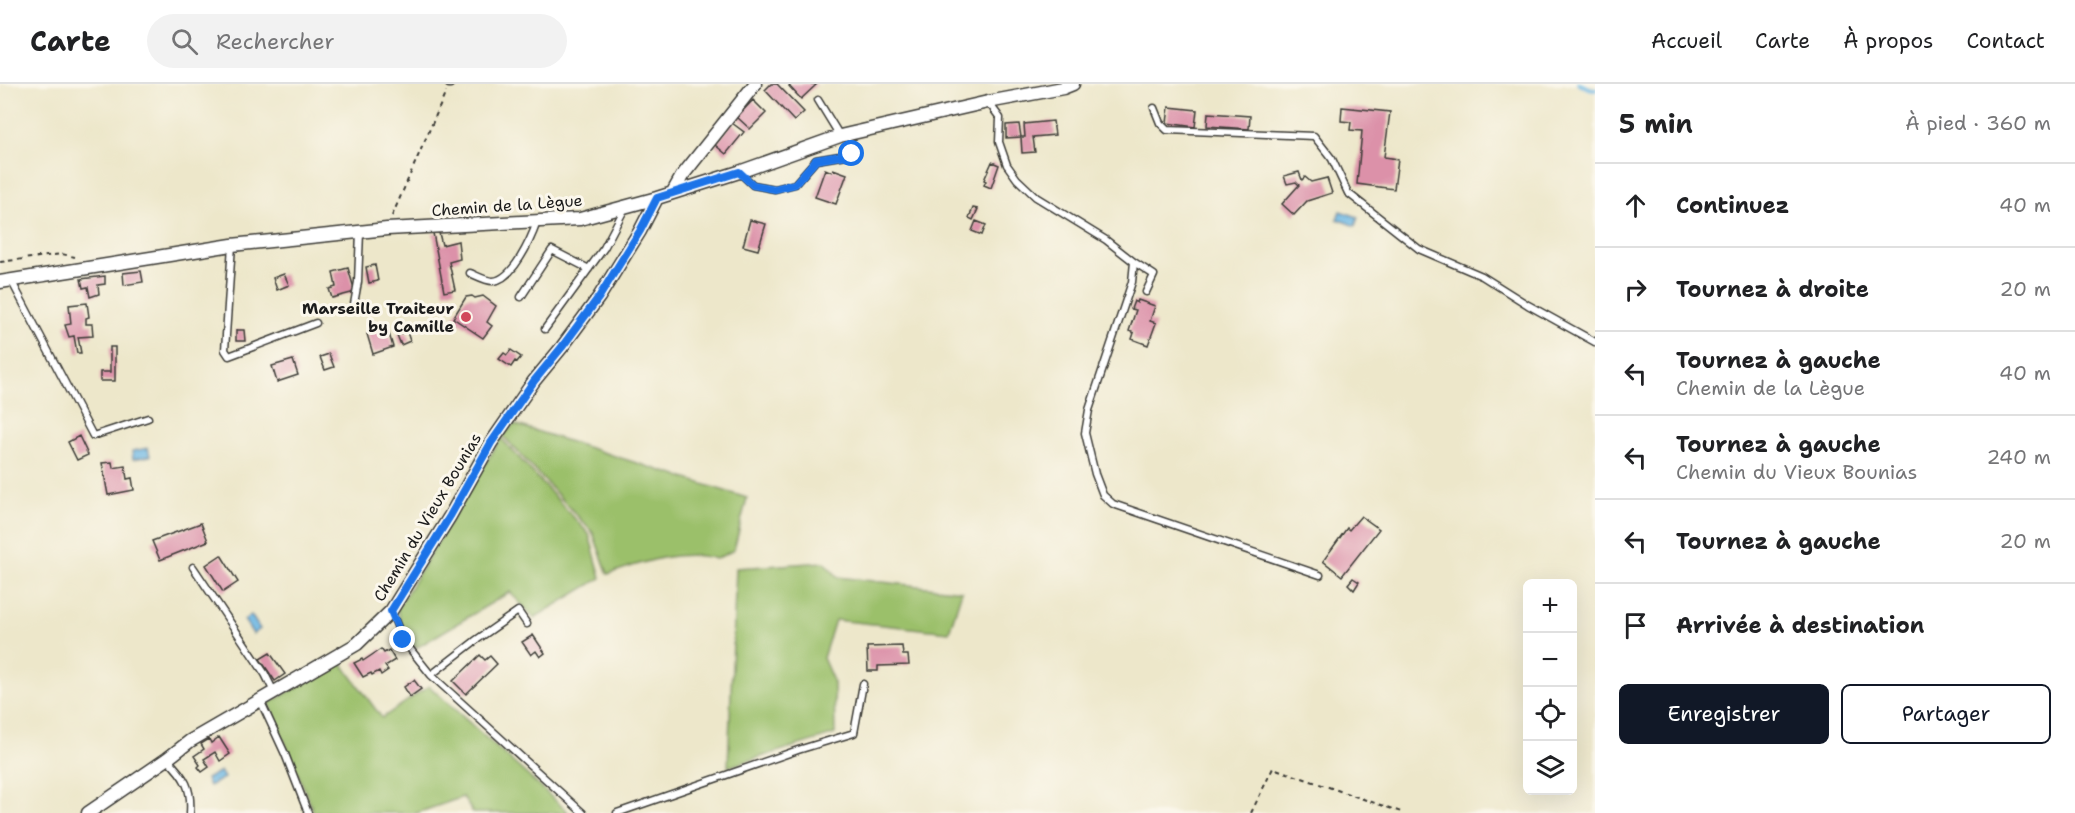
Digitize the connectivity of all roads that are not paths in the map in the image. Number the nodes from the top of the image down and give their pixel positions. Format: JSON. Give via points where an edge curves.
{"nodes":[{"id":1,"x":755,"y":84,"type":"edge"},
{"id":2,"x":1066,"y":85,"type":"edge"},
{"id":3,"x":818,"y":99,"type":"dead end"},
{"id":4,"x":988,"y":102,"type":"junction"},
{"id":5,"x":1154,"y":108,"type":"dead end"},
{"id":6,"x":840,"y":136,"type":"junction"},
{"id":7,"x":852,"y":154,"type":"dead end"},
{"id":8,"x":739,"y":172,"type":"junction"},
{"id":9,"x":673,"y":192,"type":"junction"},
{"id":10,"x":657,"y":198,"type":"junction"},
{"id":11,"x":626,"y":207,"type":"junction"},
{"id":12,"x":537,"y":221,"type":"junction"},
{"id":13,"x":360,"y":232,"type":"junction"},
{"id":14,"x":232,"y":245,"type":"junction"},
{"id":15,"x":1134,"y":262,"type":"junction"},
{"id":16,"x":589,"y":269,"type":"junction"},
{"id":17,"x":470,"y":273,"type":"dead end"},
{"id":18,"x":5,"y":281,"type":"edge"},
{"id":19,"x":1146,"y":292,"type":"dead end"},
{"id":20,"x":521,"y":297,"type":"dead end"},
{"id":21,"x":354,"y":304,"type":"dead end"},
{"id":22,"x":316,"y":323,"type":"dead end"},
{"id":23,"x":545,"y":329,"type":"dead end"},
{"id":24,"x":1595,"y":342,"type":"edge"},
{"id":25,"x":148,"y":418,"type":"dead end"},
{"id":26,"x":193,"y":567,"type":"dead end"},
{"id":27,"x":1320,"y":575,"type":"dead end"},
{"id":28,"x":391,"y":611,"type":"junction"},
{"id":29,"x":527,"y":624,"type":"dead end"},
{"id":30,"x":431,"y":675,"type":"junction"},
{"id":31,"x":863,"y":684,"type":"dead end"},
{"id":32,"x":274,"y":693,"type":"junction"},
{"id":33,"x":261,"y":702,"type":"junction"},
{"id":34,"x":168,"y":759,"type":"junction"},
{"id":35,"x":88,"y":813,"type":"edge"},
{"id":36,"x":190,"y":813,"type":"edge"},
{"id":37,"x":308,"y":813,"type":"edge"},
{"id":38,"x":583,"y":813,"type":"edge"},
{"id":39,"x":617,"y":813,"type":"edge"}],
"edges":[{"from":1,"to":9,"type":"street"},
{"from":2,"to":4,"type":"street","name":"Chemin de la Lègue"},
{"from":3,"to":6,"type":"lane"},
{"from":4,"to":6,"type":"street","name":"Chemin de la Lègue"},
{"from":4,"to":15,"type":"lane","via":[[999,118],[999,142],[1017,179],[1036,197]]},
{"from":5,"to":24,"type":"lane","via":[[1167,130],[1314,136],[1332,159],[1348,193],[1419,249],[1482,276]]},
{"from":6,"to":8,"type":"street","name":"Chemin de la Lègue"},
{"from":7,"to":8,"type":"lane","via":[[816,160],[795,184],[775,189],[753,185]]},
{"from":8,"to":9,"type":"street","name":"Chemin de la Lègue"},
{"from":9,"to":10,"type":"street","name":"Chemin de la Lègue"},
{"from":10,"to":11,"type":"street","name":"Chemin de la Lègue"},
{"from":10,"to":28,"type":"street","name":"Chemin du Vieux Bounias","via":[[599,297],[491,443]]},
{"from":11,"to":12,"type":"street","name":"Chemin de la Lègue","via":[[580,219]]},
{"from":11,"to":16,"type":"lane"},
{"from":12,"to":13,"type":"street","name":"Chemin de la Lègue"},
{"from":12,"to":17,"type":"lane","via":[[529,243],[502,279],[490,281]]},
{"from":13,"to":14,"type":"street","name":"Chemin de la Lègue"},
{"from":13,"to":21,"type":"lane"},
{"from":14,"to":18,"type":"street","name":"Chemin de la Lègue"},
{"from":14,"to":22,"type":"lane","via":[[225,350],[229,356]]},
{"from":15,"to":19,"type":"lane","via":[[1154,275]]},
{"from":15,"to":27,"type":"lane","via":[[1132,282],[1089,410],[1085,433],[1103,495],[1113,504]]},
{"from":16,"to":20,"type":"lane","via":[[552,250]]},
{"from":16,"to":23,"type":"lane"},
{"from":18,"to":25,"type":"lane","via":[[93,436]]},
{"from":26,"to":32,"type":"lane"},
{"from":28,"to":30,"type":"lane","via":[[403,640]]},
{"from":28,"to":32,"type":"street","name":"Chemin du Vieux Bounias","via":[[357,644]]},
{"from":29,"to":30,"type":"lane","via":[[518,611]]},
{"from":30,"to":38,"type":"lane"},
{"from":31,"to":39,"type":"lane","via":[[854,733]]},
{"from":32,"to":33,"type":"street","name":"Chemin du Vieux Bounias"},
{"from":33,"to":34,"type":"street","name":"Chemin du Vieux Bounias","via":[[190,741]]},
{"from":33,"to":37,"type":"lane"},
{"from":34,"to":35,"type":"street","name":"Chemin du Vieux Bounias"},
{"from":34,"to":36,"type":"lane","via":[[181,772],[191,794]]}]}
